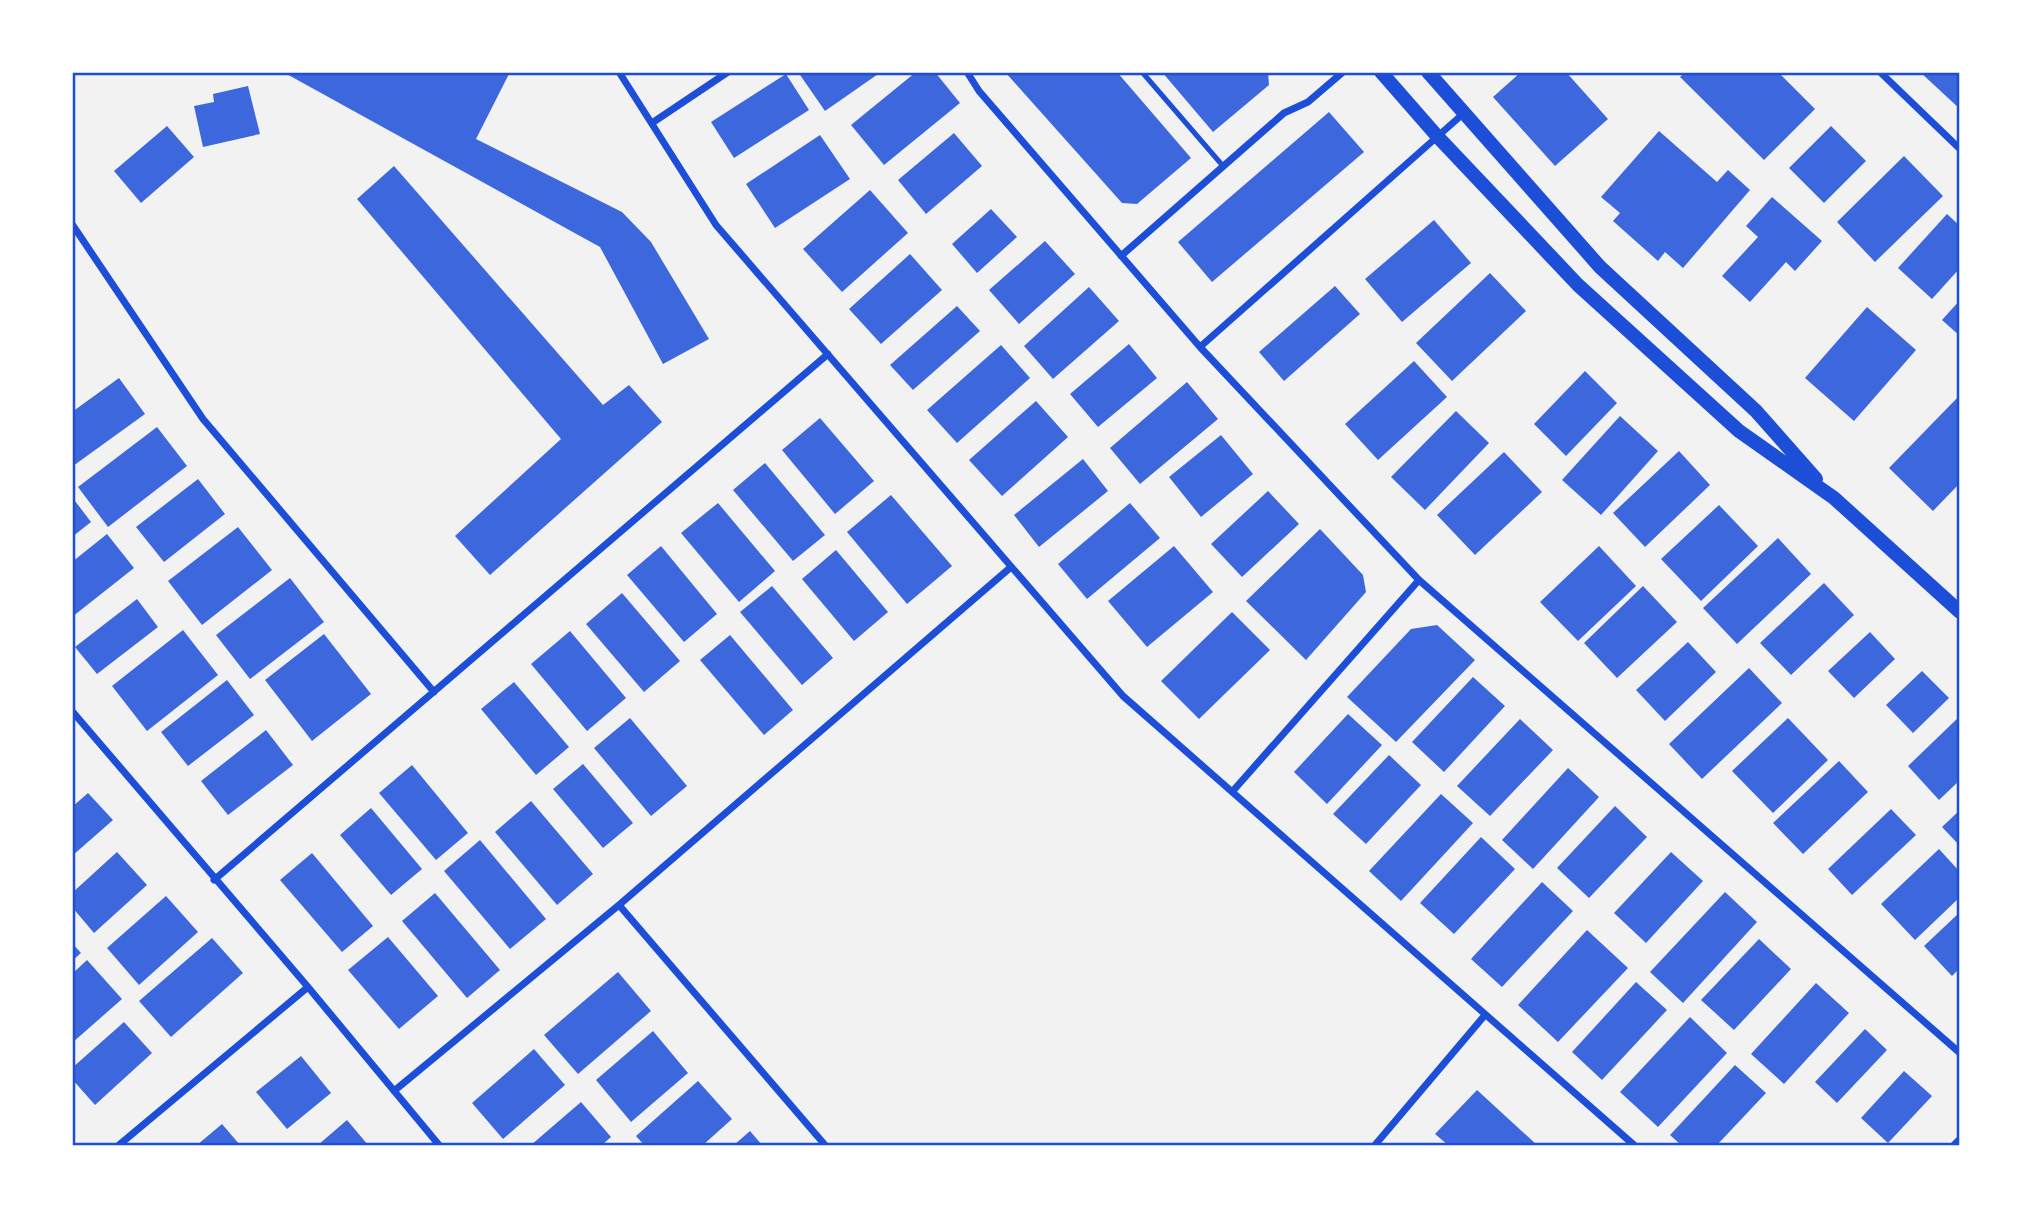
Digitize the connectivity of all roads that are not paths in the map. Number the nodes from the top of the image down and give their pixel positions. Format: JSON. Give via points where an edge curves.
{"nodes":[{"id":1,"x":619,"y":72,"type":"edge"},
{"id":2,"x":728,"y":72,"type":"edge"},
{"id":3,"x":967,"y":72,"type":"edge"},
{"id":4,"x":1142,"y":72,"type":"edge"},
{"id":5,"x":1343,"y":72,"type":"edge"},
{"id":6,"x":1381,"y":72,"type":"edge"},
{"id":7,"x":1428,"y":72,"type":"edge"},
{"id":8,"x":1880,"y":72,"type":"edge"},
{"id":9,"x":1464,"y":113,"type":"junction"},
{"id":10,"x":652,"y":123,"type":"junction"},
{"id":11,"x":1437,"y":136,"type":"junction"},
{"id":12,"x":1960,"y":149,"type":"edge"},
{"id":13,"x":1223,"y":166,"type":"junction"},
{"id":14,"x":72,"y":224,"type":"edge"},
{"id":15,"x":1121,"y":256,"type":"junction"},
{"id":16,"x":1200,"y":346,"type":"junction"},
{"id":17,"x":828,"y":354,"type":"junction"},
{"id":18,"x":1834,"y":498,"type":"junction"},
{"id":19,"x":1011,"y":567,"type":"junction"},
{"id":20,"x":1419,"y":580,"type":"junction"},
{"id":21,"x":1960,"y":612,"type":"edge"},
{"id":22,"x":434,"y":692,"type":"junction"},
{"id":23,"x":72,"y":710,"type":"edge"},
{"id":24,"x":1232,"y":792,"type":"junction"},
{"id":25,"x":215,"y":880,"type":"junction"},
{"id":26,"x":619,"y":905,"type":"junction"},
{"id":27,"x":308,"y":987,"type":"junction"},
{"id":28,"x":1485,"y":1015,"type":"junction"},
{"id":29,"x":1960,"y":1053,"type":"edge"},
{"id":30,"x":394,"y":1091,"type":"junction"},
{"id":31,"x":1960,"y":1139,"type":"edge"},
{"id":32,"x":119,"y":1145,"type":"edge"},
{"id":33,"x":439,"y":1145,"type":"edge"},
{"id":34,"x":825,"y":1145,"type":"edge"},
{"id":35,"x":1375,"y":1145,"type":"edge"},
{"id":36,"x":1634,"y":1145,"type":"edge"},
{"id":37,"x":1954,"y":1145,"type":"edge"}],
"edges":[{"from":1,"to":10,"type":"street"},
{"from":2,"to":10,"type":"street"},
{"from":3,"to":15,"type":"street"},
{"from":4,"to":13,"type":"lane"},
{"from":5,"to":13,"type":"street","via":[[1308,102],[1284,113]]},
{"from":6,"to":11,"type":"main road"},
{"from":7,"to":9,"type":"main road"},
{"from":8,"to":12,"type":"street"},
{"from":9,"to":11,"type":"street"},
{"from":9,"to":18,"type":"main road","via":[[1600,267],[1756,411]]},
{"from":10,"to":17,"type":"street","via":[[716,225]]},
{"from":11,"to":16,"type":"street"},
{"from":11,"to":18,"type":"main road","via":[[1588,294],[1740,431]]},
{"from":13,"to":15,"type":"street"},
{"from":14,"to":22,"type":"street","via":[[203,419]]},
{"from":15,"to":16,"type":"street"},
{"from":16,"to":20,"type":"street"},
{"from":17,"to":19,"type":"street"},
{"from":17,"to":22,"type":"street"},
{"from":18,"to":21,"type":"main road"},
{"from":19,"to":24,"type":"street","via":[[1123,696]]},
{"from":19,"to":26,"type":"street"},
{"from":20,"to":24,"type":"street"},
{"from":20,"to":29,"type":"street"},
{"from":22,"to":25,"type":"street"},
{"from":23,"to":25,"type":"street"},
{"from":24,"to":28,"type":"street"},
{"from":25,"to":27,"type":"street"},
{"from":26,"to":30,"type":"street"},
{"from":26,"to":34,"type":"street"},
{"from":27,"to":30,"type":"street"},
{"from":27,"to":32,"type":"street"},
{"from":28,"to":35,"type":"street"},
{"from":28,"to":36,"type":"street"},
{"from":30,"to":33,"type":"street"},
{"from":31,"to":37,"type":"street"}]}
